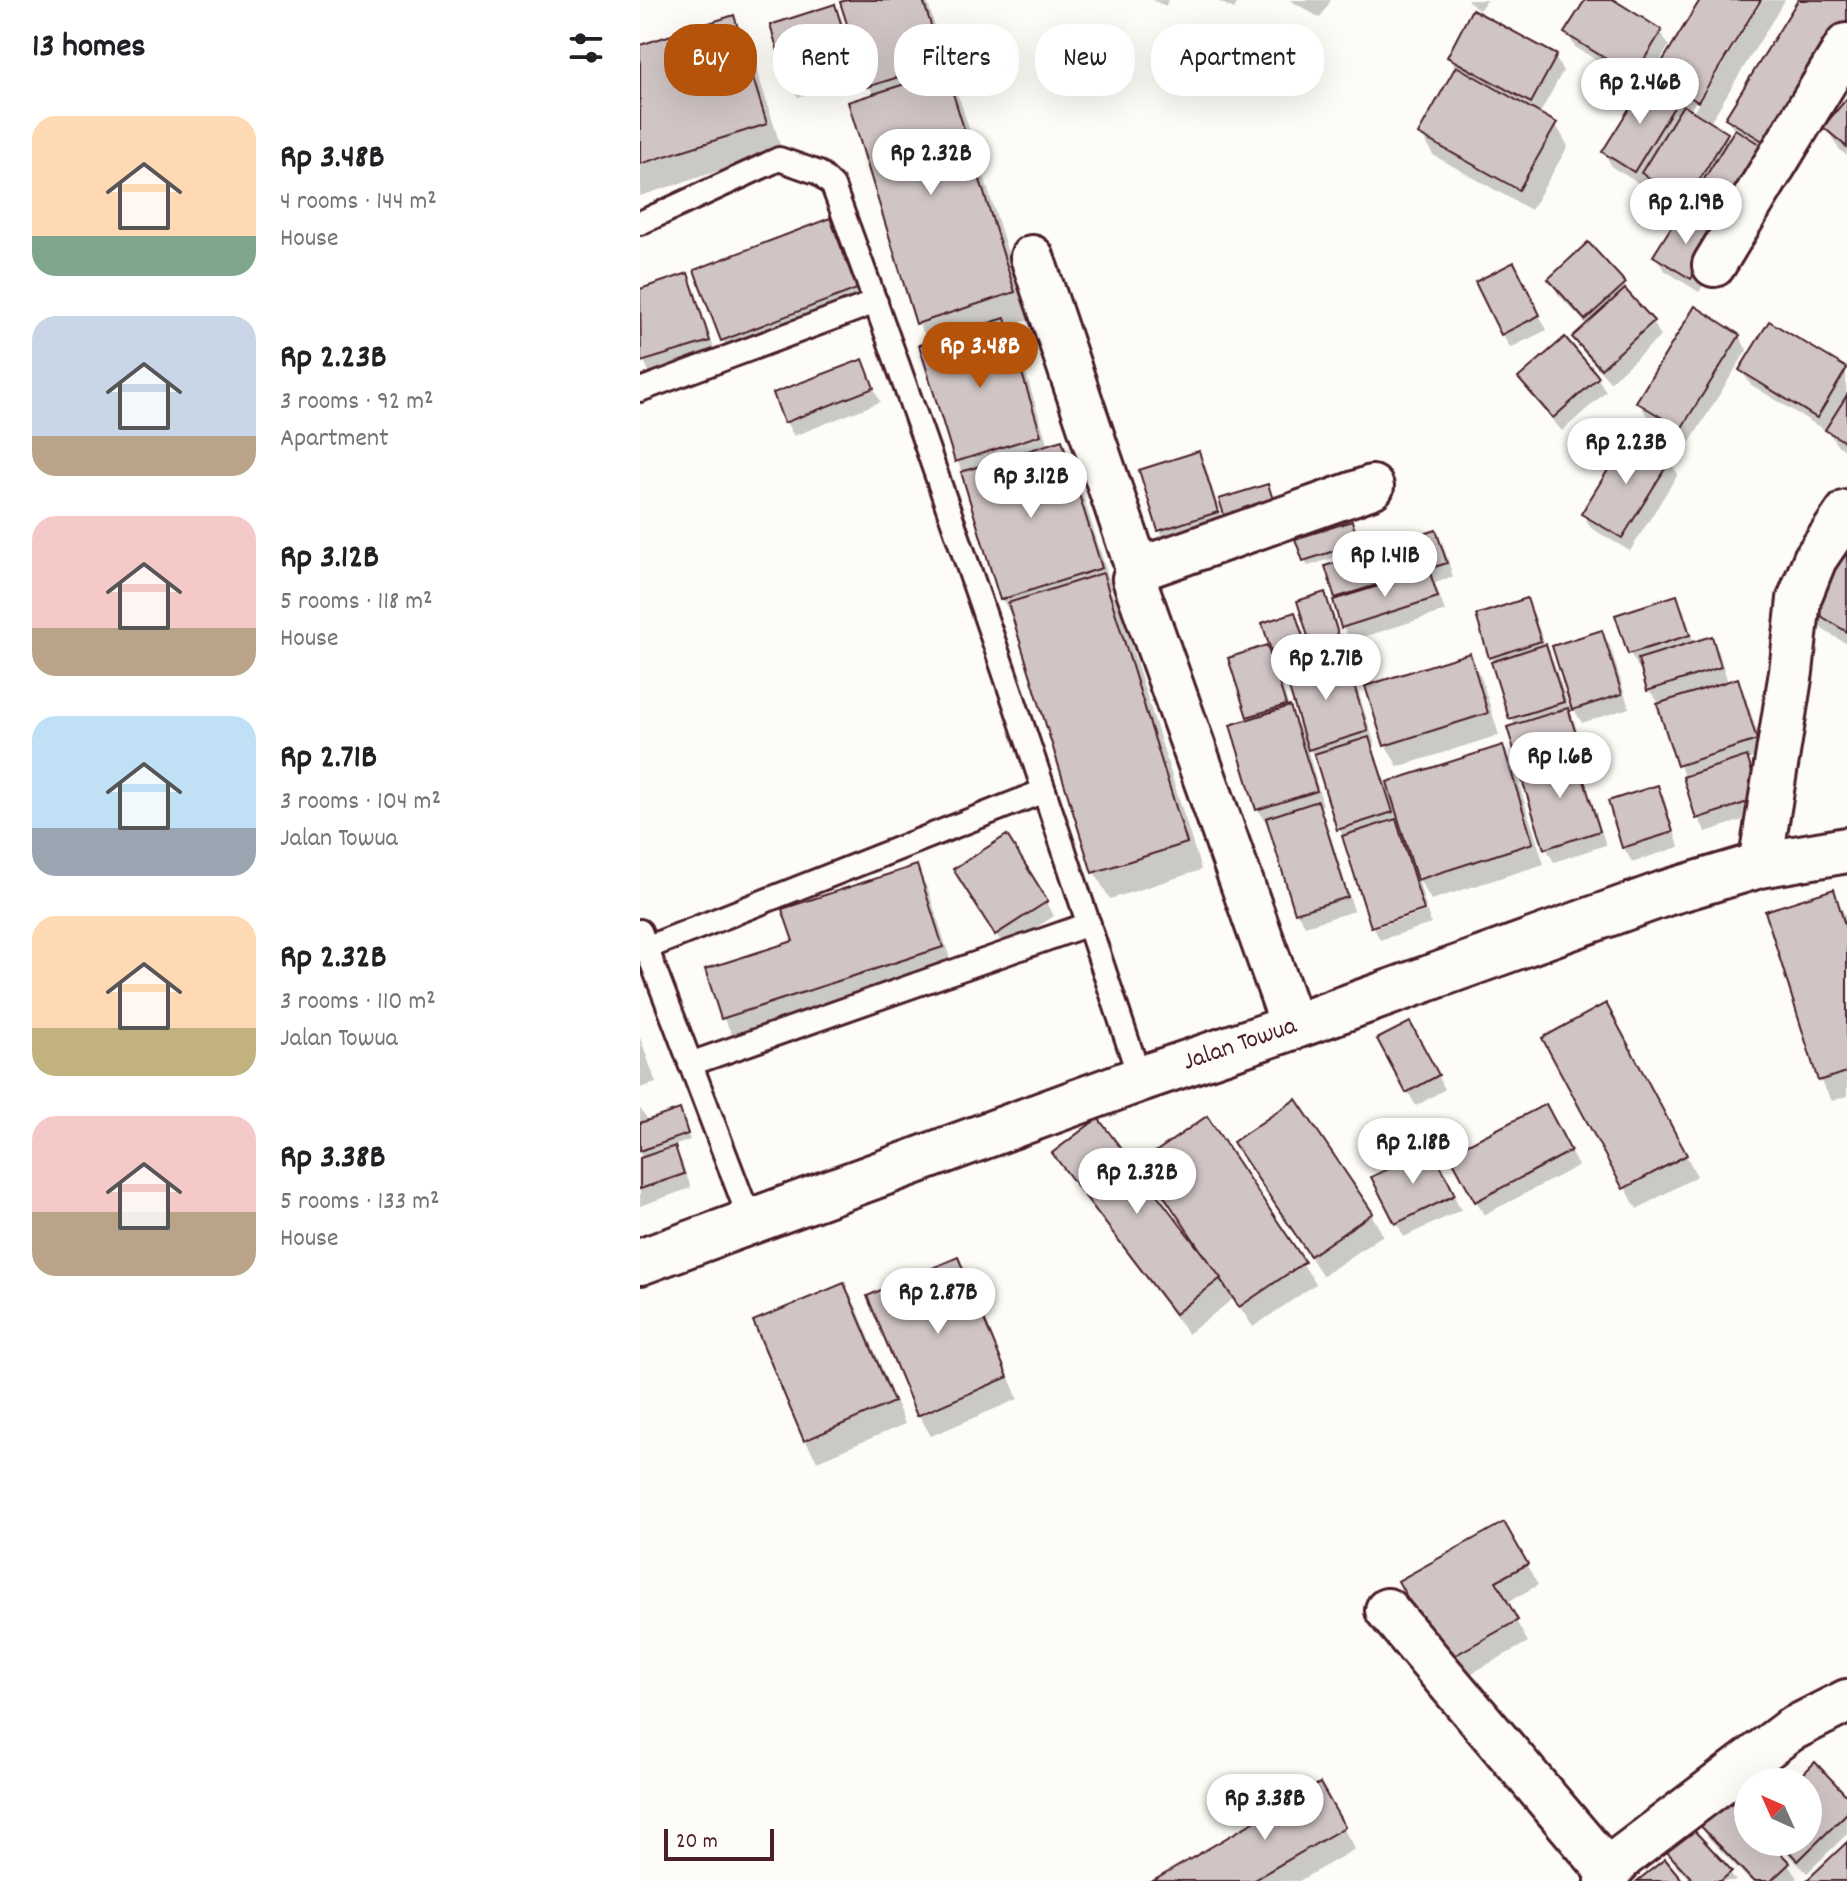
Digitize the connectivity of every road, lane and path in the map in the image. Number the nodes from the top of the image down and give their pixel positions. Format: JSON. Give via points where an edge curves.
{"nodes":[{"id":1,"x":1847,"y":45,"type":"edge"},
{"id":2,"x":640,"y":223,"type":"edge"},
{"id":3,"x":1032,"y":257,"type":"dead end"},
{"id":4,"x":1714,"y":265,"type":"dead end"},
{"id":5,"x":876,"y":302,"type":"junction"},
{"id":6,"x":640,"y":390,"type":"edge"},
{"id":7,"x":1372,"y":487,"type":"dead end"},
{"id":8,"x":1847,"y":512,"type":"edge"},
{"id":9,"x":1138,"y":571,"type":"junction"},
{"id":10,"x":1044,"y":791,"type":"junction"},
{"id":11,"x":1847,"y":850,"type":"edge"},
{"id":12,"x":1760,"y":865,"type":"junction"},
{"id":13,"x":1089,"y":924,"type":"junction"},
{"id":14,"x":643,"y":940,"type":"edge"},
{"id":15,"x":1293,"y":1027,"type":"junction"},
{"id":16,"x":690,"y":1064,"type":"junction"},
{"id":17,"x":1140,"y":1079,"type":"junction"},
{"id":18,"x":750,"y":1220,"type":"junction"},
{"id":19,"x":640,"y":1262,"type":"edge"},
{"id":20,"x":1387,"y":1610,"type":"dead end"},
{"id":21,"x":1847,"y":1701,"type":"edge"},
{"id":22,"x":1608,"y":1876,"type":"edge"}],
"edges":[{"from":1,"to":4,"type":"street"},
{"from":2,"to":5,"type":"lane","via":[[779,159],[800,164],[833,186]]},
{"from":3,"to":9,"type":"street"},
{"from":5,"to":6,"type":"lane"},
{"from":5,"to":10,"type":"lane"},
{"from":7,"to":9,"type":"street"},
{"from":8,"to":12,"type":"street","via":[[1815,559],[1799,599]]},
{"from":9,"to":15,"type":"street","via":[[1134,579]]},
{"from":10,"to":13,"type":"lane"},
{"from":10,"to":14,"type":"lane"},
{"from":11,"to":12,"type":"main road","name":"Jalan Towua"},
{"from":12,"to":15,"type":"main road","name":"Jalan Towua","via":[[1666,893]]},
{"from":13,"to":16,"type":"lane"},
{"from":13,"to":17,"type":"lane"},
{"from":14,"to":16,"type":"lane"},
{"from":15,"to":17,"type":"main road","name":"Jalan Towua"},
{"from":16,"to":18,"type":"lane"},
{"from":17,"to":18,"type":"main road","name":"Jalan Towua"},
{"from":18,"to":19,"type":"main road","name":"Jalan Towua"},
{"from":20,"to":22,"type":"street"},
{"from":21,"to":22,"type":"street","via":[[1790,1730],[1624,1856]]}]}
